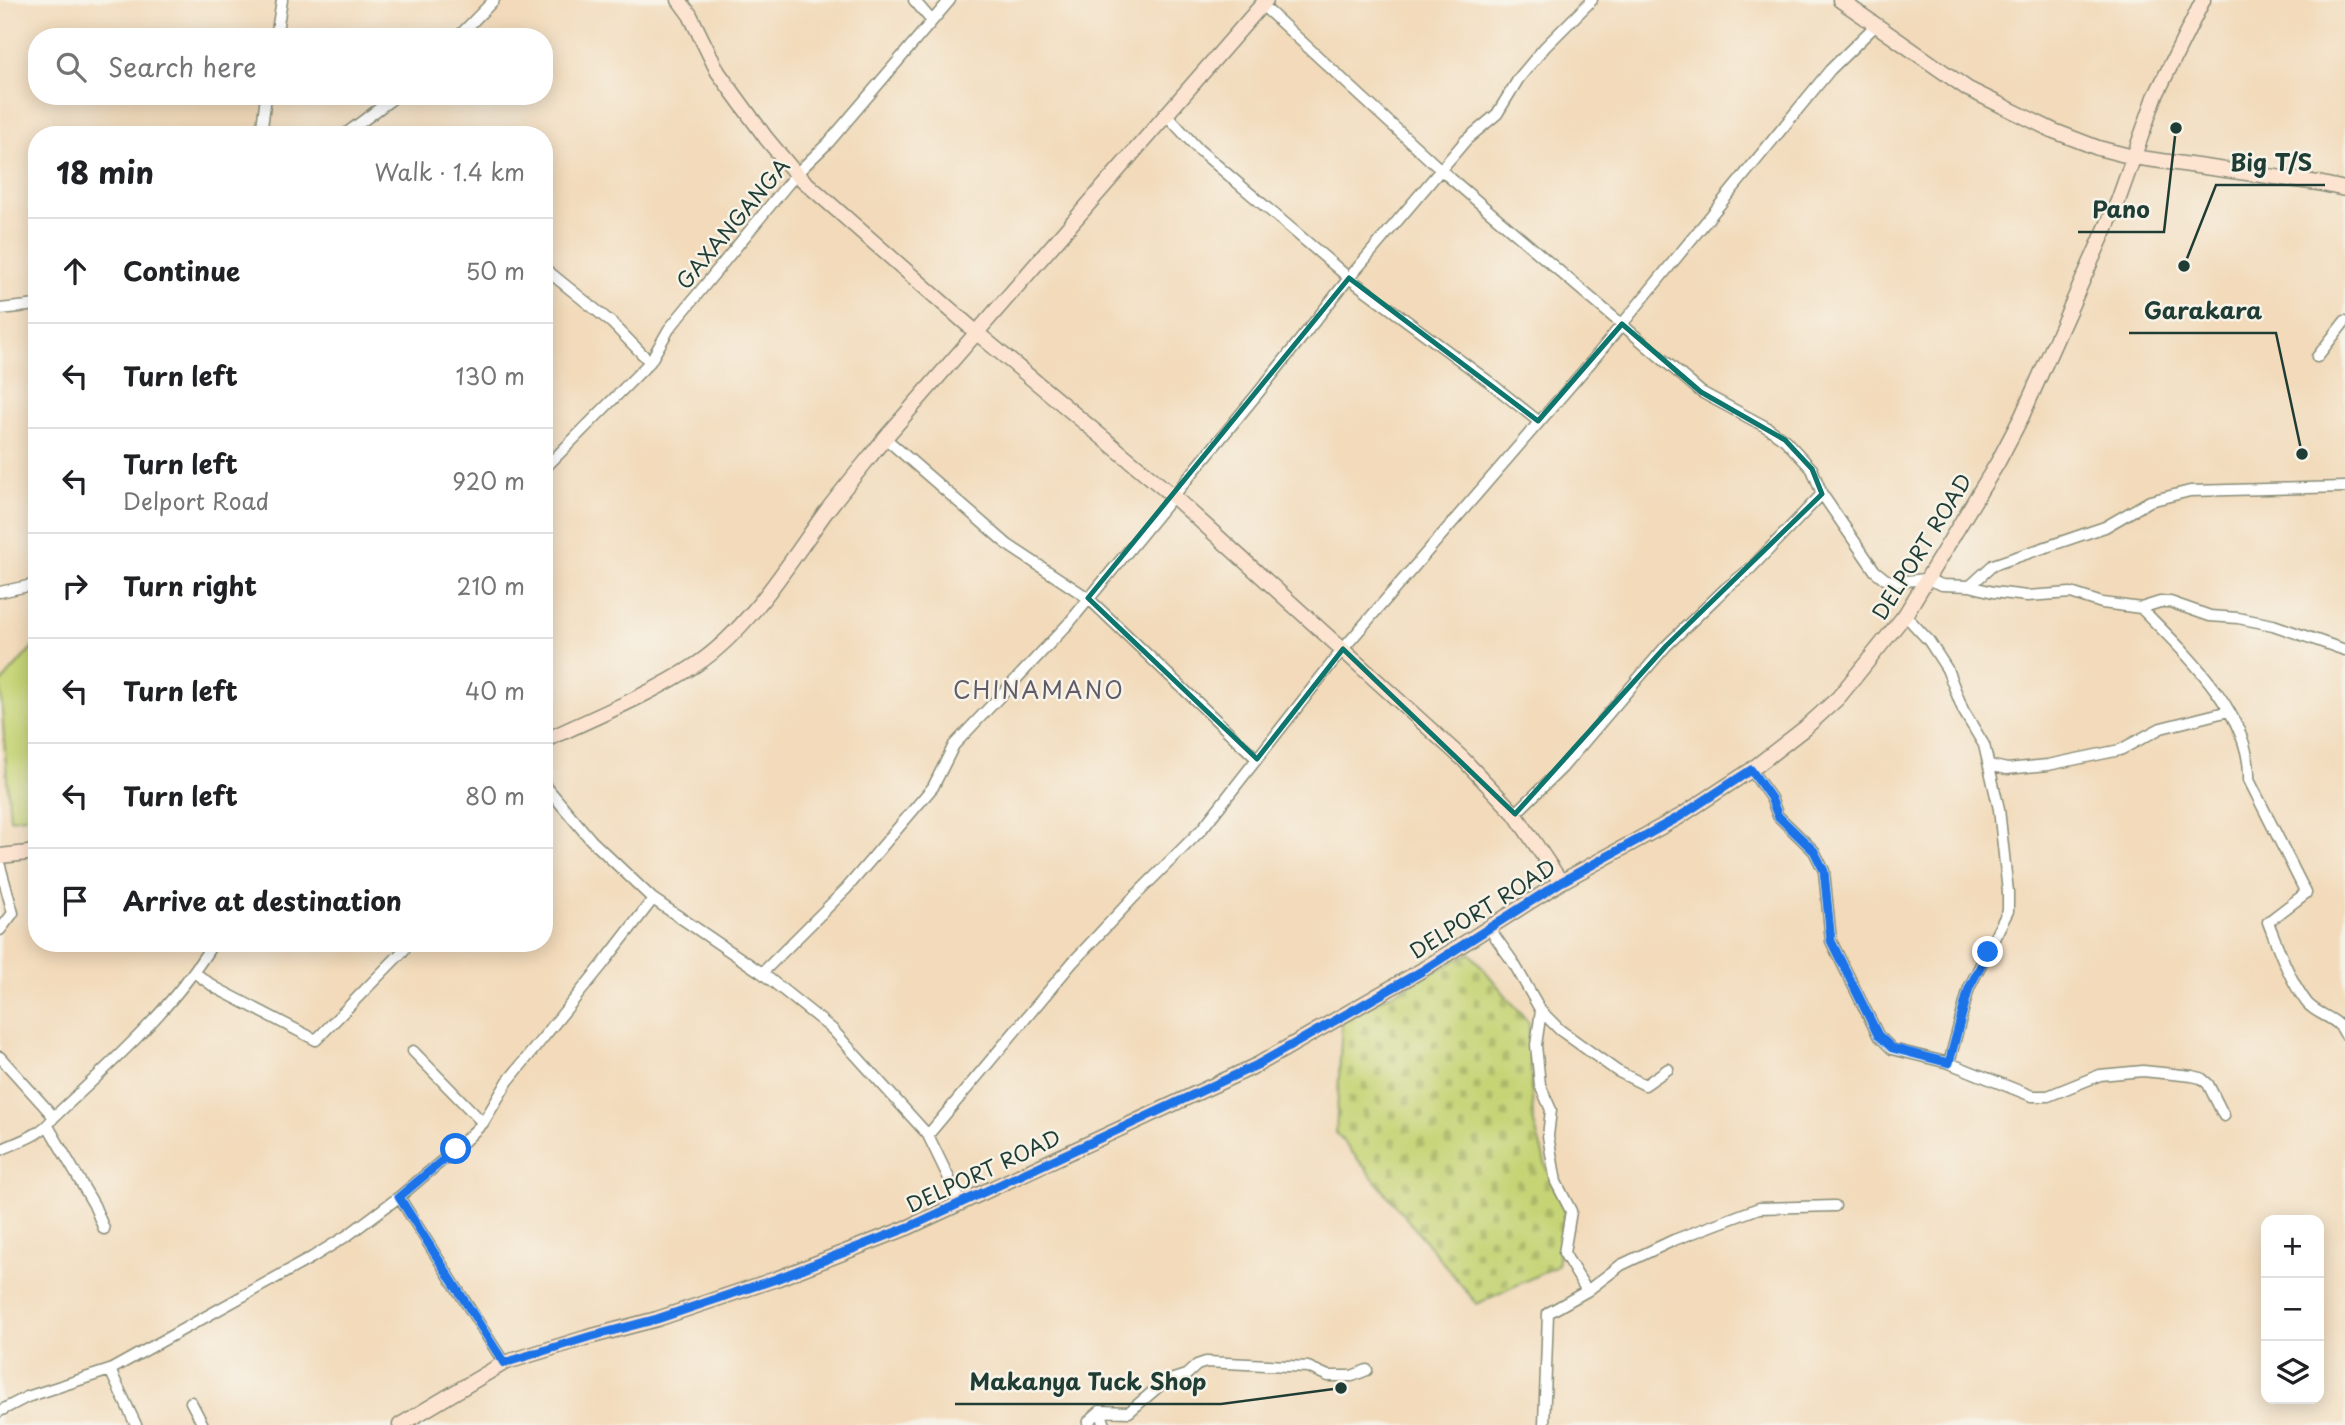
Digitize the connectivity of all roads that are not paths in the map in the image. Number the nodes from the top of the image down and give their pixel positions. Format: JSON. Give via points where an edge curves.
{"nodes":[{"id":1,"x":272,"y":0,"type":"edge"},
{"id":2,"x":494,"y":0,"type":"edge"},
{"id":3,"x":679,"y":0,"type":"edge"},
{"id":4,"x":914,"y":0,"type":"edge"},
{"id":5,"x":950,"y":0,"type":"edge"},
{"id":6,"x":1592,"y":0,"type":"edge"},
{"id":7,"x":1840,"y":0,"type":"edge"},
{"id":8,"x":2203,"y":0,"type":"edge"},
{"id":9,"x":1264,"y":2,"type":"edge"},
{"id":10,"x":281,"y":5,"type":"edge"},
{"id":11,"x":931,"y":20,"type":"junction"},
{"id":12,"x":1875,"y":25,"type":"junction"},
{"id":13,"x":277,"y":28,"type":"edge"},
{"id":14,"x":467,"y":28,"type":"edge"},
{"id":15,"x":266,"y":105,"type":"edge"},
{"id":16,"x":384,"y":105,"type":"edge"},
{"id":17,"x":1165,"y":113,"type":"junction"},
{"id":18,"x":262,"y":126,"type":"edge"},
{"id":19,"x":356,"y":126,"type":"edge"},
{"id":20,"x":2133,"y":157,"type":"junction"},
{"id":21,"x":1442,"y":171,"type":"junction"},
{"id":22,"x":796,"y":174,"type":"junction"},
{"id":23,"x":2345,"y":189,"type":"edge"},
{"id":24,"x":553,"y":275,"type":"edge"},
{"id":25,"x":1349,"y":278,"type":"junction"},
{"id":26,"x":28,"y":306,"type":"edge"},
{"id":27,"x":0,"y":309,"type":"edge"},
{"id":28,"x":2345,"y":321,"type":"edge"},
{"id":29,"x":1622,"y":324,"type":"junction"},
{"id":30,"x":977,"y":333,"type":"junction"},
{"id":31,"x":2317,"y":357,"type":"dead end"},
{"id":32,"x":650,"y":362,"type":"junction"},
{"id":33,"x":1538,"y":421,"type":"junction"},
{"id":34,"x":885,"y":438,"type":"junction"},
{"id":35,"x":553,"y":455,"type":"edge"},
{"id":36,"x":2345,"y":487,"type":"edge"},
{"id":37,"x":1822,"y":495,"type":"junction"},
{"id":38,"x":1174,"y":498,"type":"junction"},
{"id":39,"x":1926,"y":579,"type":"junction"},
{"id":40,"x":28,"y":586,"type":"edge"},
{"id":41,"x":1970,"y":586,"type":"junction"},
{"id":42,"x":0,"y":592,"type":"edge"},
{"id":43,"x":1088,"y":598,"type":"junction"},
{"id":44,"x":2141,"y":608,"type":"junction"},
{"id":45,"x":1905,"y":615,"type":"junction"},
{"id":46,"x":1343,"y":649,"type":"junction"},
{"id":47,"x":2345,"y":650,"type":"edge"},
{"id":48,"x":2230,"y":711,"type":"junction"},
{"id":49,"x":553,"y":736,"type":"edge"},
{"id":50,"x":1256,"y":759,"type":"junction"},
{"id":51,"x":1989,"y":765,"type":"junction"},
{"id":52,"x":1751,"y":770,"type":"junction"},
{"id":53,"x":553,"y":795,"type":"edge"},
{"id":54,"x":1515,"y":814,"type":"junction"},
{"id":55,"x":28,"y":853,"type":"edge"},
{"id":56,"x":0,"y":856,"type":"edge"},
{"id":57,"x":0,"y":866,"type":"edge"},
{"id":58,"x":1561,"y":882,"type":"junction"},
{"id":59,"x":653,"y":899,"type":"junction"},
{"id":60,"x":1489,"y":928,"type":"junction"},
{"id":61,"x":0,"y":930,"type":"edge"},
{"id":62,"x":208,"y":952,"type":"edge"},
{"id":63,"x":402,"y":952,"type":"edge"},
{"id":64,"x":762,"y":972,"type":"junction"},
{"id":65,"x":195,"y":973,"type":"junction"},
{"id":66,"x":1541,"y":1011,"type":"junction"},
{"id":67,"x":2345,"y":1034,"type":"edge"},
{"id":68,"x":412,"y":1051,"type":"dead end"},
{"id":69,"x":0,"y":1057,"type":"edge"},
{"id":70,"x":1949,"y":1063,"type":"junction"},
{"id":71,"x":1668,"y":1069,"type":"dead end"},
{"id":72,"x":2224,"y":1116,"type":"dead end"},
{"id":73,"x":51,"y":1122,"type":"junction"},
{"id":74,"x":483,"y":1123,"type":"junction"},
{"id":75,"x":928,"y":1135,"type":"junction"},
{"id":76,"x":0,"y":1150,"type":"edge"},
{"id":77,"x":399,"y":1197,"type":"junction"},
{"id":78,"x":961,"y":1203,"type":"junction"},
{"id":79,"x":1835,"y":1206,"type":"dead end"},
{"id":80,"x":104,"y":1229,"type":"dead end"},
{"id":81,"x":1587,"y":1291,"type":"junction"},
{"id":82,"x":504,"y":1363,"type":"junction"},
{"id":83,"x":110,"y":1370,"type":"junction"},
{"id":84,"x":1367,"y":1370,"type":"dead end"},
{"id":85,"x":191,"y":1402,"type":"dead end"},
{"id":86,"x":0,"y":1411,"type":"edge"},
{"id":87,"x":1100,"y":1411,"type":"junction"},
{"id":88,"x":136,"y":1425,"type":"edge"},
{"id":89,"x":203,"y":1425,"type":"edge"},
{"id":90,"x":400,"y":1425,"type":"edge"},
{"id":91,"x":1088,"y":1425,"type":"edge"},
{"id":92,"x":1105,"y":1425,"type":"edge"},
{"id":93,"x":1544,"y":1425,"type":"edge"}],
"edges":[{"from":1,"to":10,"type":"street"},
{"from":2,"to":14,"type":"street"},
{"from":3,"to":22,"type":"street","via":[[718,72]]},
{"from":4,"to":11,"type":"street"},
{"from":5,"to":11,"type":"street","name":"GAXANGANGA"},
{"from":6,"to":21,"type":"street","via":[[1545,47],[1497,114],[1466,140]]},
{"from":7,"to":12,"type":"street"},
{"from":8,"to":20,"type":"street","name":"DELPORT ROAD","via":[[2155,97]]},
{"from":9,"to":17,"type":"street"},
{"from":9,"to":21,"type":"street"},
{"from":10,"to":13,"type":"street"},
{"from":11,"to":22,"type":"street","name":"GAXANGANGA","via":[[830,142]]},
{"from":12,"to":20,"type":"street","via":[[1968,89],[2054,131]]},
{"from":12,"to":29,"type":"street","via":[[1830,70]]},
{"from":15,"to":18,"type":"street"},
{"from":16,"to":19,"type":"street"},
{"from":17,"to":25,"type":"street","via":[[1198,149]]},
{"from":17,"to":30,"type":"street"},
{"from":20,"to":23,"type":"street"},
{"from":20,"to":39,"type":"street","name":"DELPORT ROAD","via":[[2118,201],[2022,416]]},
{"from":21,"to":25,"type":"street"},
{"from":21,"to":29,"type":"street"},
{"from":22,"to":30,"type":"street"},
{"from":22,"to":32,"type":"street","name":"GAXANGANGA","via":[[669,328]]},
{"from":24,"to":32,"type":"street","via":[[612,323]]},
{"from":25,"to":33,"type":"street"},
{"from":25,"to":38,"type":"street"},
{"from":26,"to":27,"type":"street"},
{"from":28,"to":31,"type":"street"},
{"from":29,"to":33,"type":"street"},
{"from":29,"to":37,"type":"street","via":[[1701,392],[1785,440],[1812,470]]},
{"from":30,"to":34,"type":"street"},
{"from":30,"to":38,"type":"street"},
{"from":32,"to":35,"type":"street","name":"GAXANGANGA"},
{"from":33,"to":46,"type":"street"},
{"from":34,"to":43,"type":"street","via":[[1008,545]]},
{"from":34,"to":49,"type":"street","via":[[731,635],[676,676]]},
{"from":36,"to":41,"type":"street","via":[[2190,491],[2150,501],[2105,527],[1993,565]]},
{"from":37,"to":39,"type":"street","via":[[1875,571],[1895,582]]},
{"from":37,"to":54,"type":"street","via":[[1667,646],[1562,768]]},
{"from":38,"to":43,"type":"street"},
{"from":38,"to":46,"type":"street"},
{"from":39,"to":41,"type":"street"},
{"from":39,"to":45,"type":"street","name":"DELPORT ROAD"},
{"from":40,"to":42,"type":"street"},
{"from":41,"to":44,"type":"street","via":[[2026,596],[2071,593]]},
{"from":43,"to":50,"type":"street"},
{"from":43,"to":64,"type":"street","via":[[954,745],[933,787],[846,889]]},
{"from":44,"to":47,"type":"street","via":[[2170,602],[2210,616],[2273,625]]},
{"from":44,"to":48,"type":"street","via":[[2201,670]]},
{"from":45,"to":51,"type":"street","via":[[1929,640],[1947,669]]},
{"from":45,"to":52,"type":"street","name":"DELPORT ROAD","via":[[1838,698]]},
{"from":46,"to":50,"type":"street"},
{"from":46,"to":54,"type":"street","via":[[1463,759]]},
{"from":48,"to":51,"type":"street","via":[[2161,728],[2120,750],[2048,765],[2007,769]]},
{"from":48,"to":67,"type":"street","via":[[2250,760],[2249,780],[2306,893],[2268,922],[2285,966],[2308,1003],[2340,1025]]},
{"from":50,"to":75,"type":"street","via":[[1202,829],[1072,964]]},
{"from":51,"to":70,"type":"street","via":[[1999,809],[2008,911],[1969,988]]},
{"from":52,"to":58,"type":"street","name":"DELPORT ROAD","via":[[1679,817]]},
{"from":52,"to":70,"type":"street","via":[[1778,816],[1814,851],[1824,871],[1831,941],[1878,1035],[1892,1048]]},
{"from":53,"to":59,"type":"street","via":[[591,840]]},
{"from":54,"to":58,"type":"street"},
{"from":55,"to":56,"type":"street"},
{"from":57,"to":61,"type":"street","via":[[13,913]]},
{"from":58,"to":60,"type":"street","name":"DELPORT ROAD"},
{"from":59,"to":64,"type":"street"},
{"from":59,"to":74,"type":"street","via":[[508,1081]]},
{"from":60,"to":66,"type":"street"},
{"from":60,"to":78,"type":"street","name":"DELPORT ROAD","via":[[1257,1065]]},
{"from":62,"to":65,"type":"street"},
{"from":63,"to":65,"type":"street","via":[[316,1040]]},
{"from":64,"to":75,"type":"street","via":[[832,1029]]},
{"from":65,"to":73,"type":"street","via":[[142,1033]]},
{"from":66,"to":71,"type":"street","via":[[1617,1071],[1645,1085]]},
{"from":66,"to":81,"type":"street","via":[[1535,1045],[1540,1085],[1551,1110],[1548,1136],[1556,1182],[1571,1210],[1564,1254]]},
{"from":68,"to":74,"type":"street"},
{"from":69,"to":73,"type":"street"},
{"from":70,"to":72,"type":"street","via":[[2032,1096],[2048,1096],[2100,1075],[2143,1071],[2192,1076],[2208,1084]]},
{"from":73,"to":76,"type":"street"},
{"from":73,"to":80,"type":"street"},
{"from":74,"to":77,"type":"street"},
{"from":75,"to":78,"type":"street"},
{"from":77,"to":82,"type":"street"},
{"from":77,"to":83,"type":"street","via":[[321,1252]]},
{"from":78,"to":82,"type":"street","name":"DELPORT ROAD","via":[[776,1279]]},
{"from":79,"to":81,"type":"street","via":[[1759,1208],[1621,1265]]},
{"from":81,"to":93,"type":"street","via":[[1548,1313]]},
{"from":82,"to":90,"type":"street","name":"DELPORT ROAD"},
{"from":83,"to":86,"type":"street","via":[[27,1396]]},
{"from":83,"to":88,"type":"street"},
{"from":84,"to":87,"type":"street","via":[[1352,1376],[1328,1376],[1308,1367],[1206,1362],[1164,1382],[1129,1412]]},
{"from":85,"to":89,"type":"street"},
{"from":87,"to":91,"type":"street"},
{"from":87,"to":92,"type":"street"}]}
